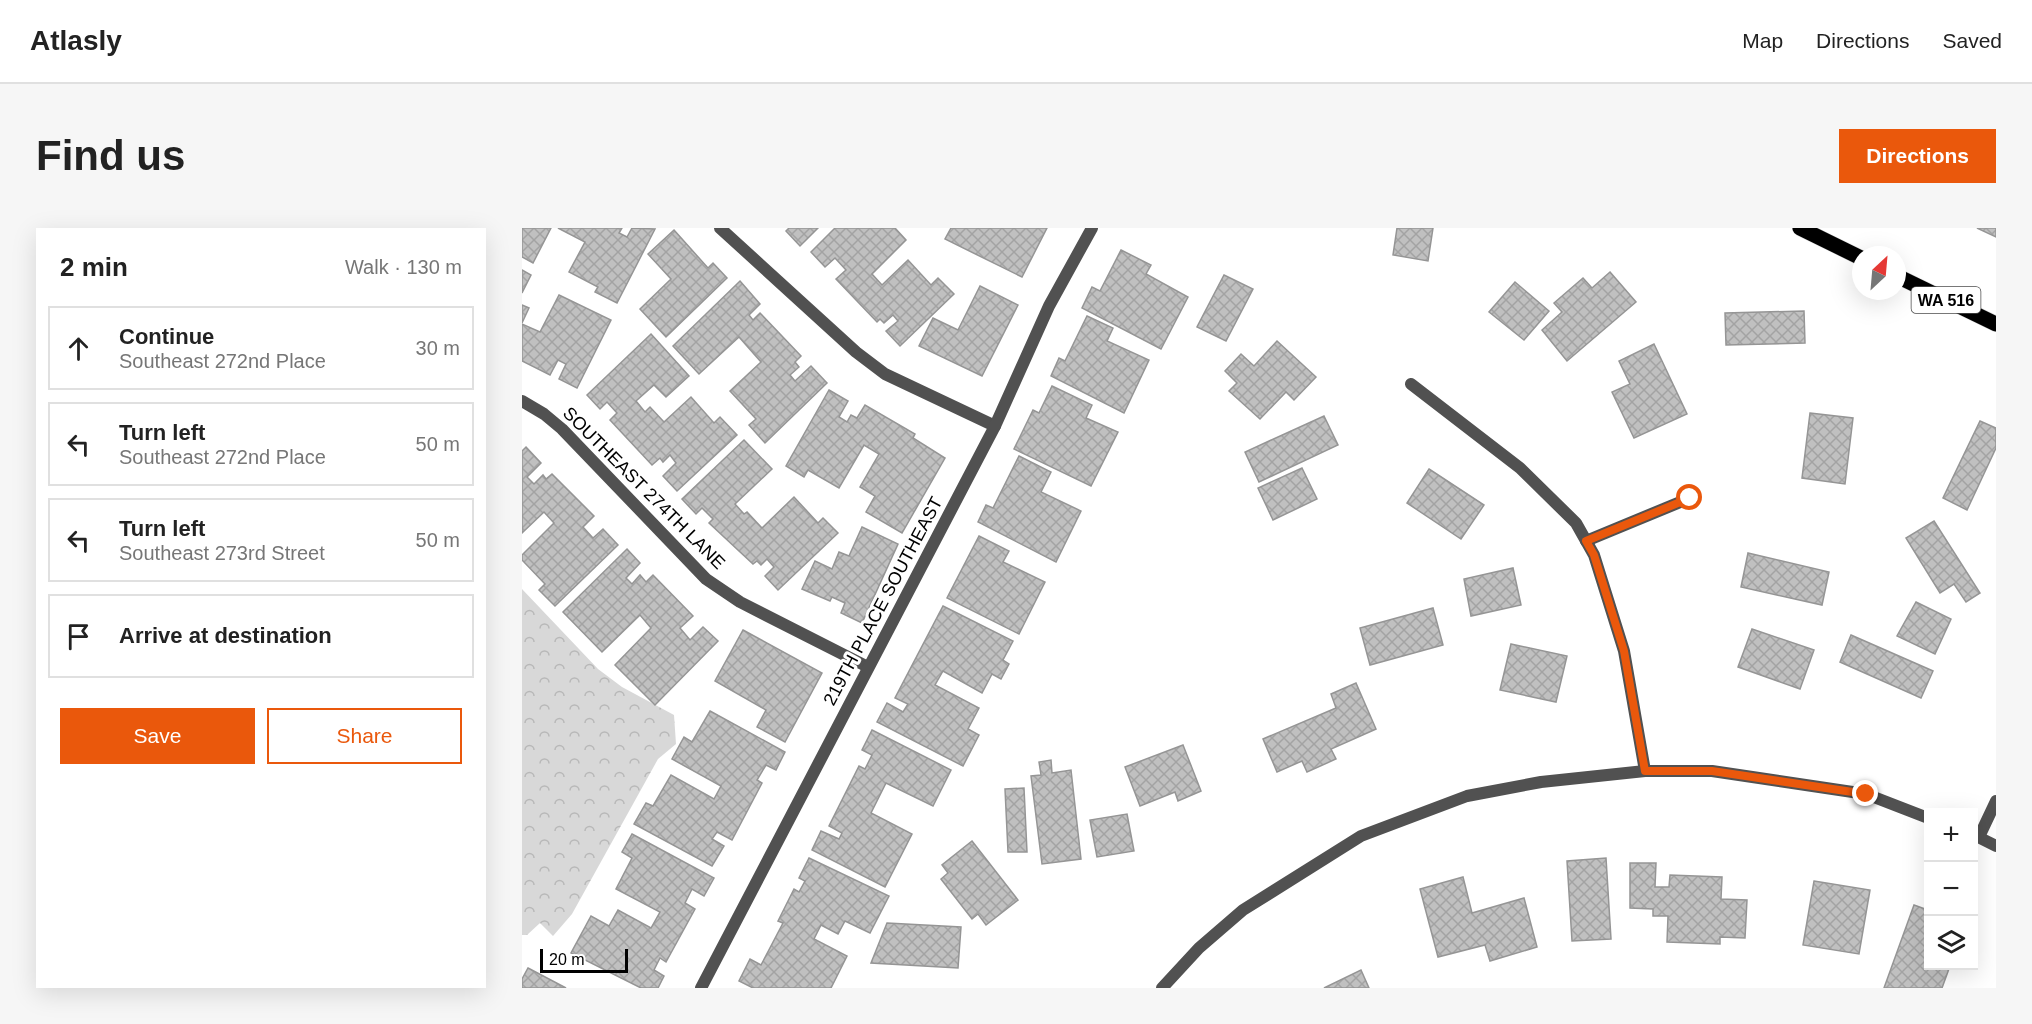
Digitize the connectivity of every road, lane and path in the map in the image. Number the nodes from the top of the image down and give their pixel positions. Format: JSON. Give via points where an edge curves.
{"nodes":[{"id":1,"x":720,"y":228,"type":"edge"},
{"id":2,"x":1092,"y":228,"type":"edge"},
{"id":3,"x":1800,"y":228,"type":"edge"},
{"id":4,"x":1852,"y":254,"type":"edge"},
{"id":5,"x":1906,"y":280,"type":"edge"},
{"id":6,"x":1996,"y":324,"type":"edge"},
{"id":7,"x":1411,"y":384,"type":"dead end"},
{"id":8,"x":522,"y":401,"type":"edge"},
{"id":9,"x":995,"y":426,"type":"junction"},
{"id":10,"x":1690,"y":498,"type":"dead end"},
{"id":11,"x":1586,"y":541,"type":"junction"},
{"id":12,"x":868,"y":668,"type":"junction"},
{"id":13,"x":1645,"y":771,"type":"junction"},
{"id":14,"x":1996,"y":801,"type":"edge"},
{"id":15,"x":1924,"y":816,"type":"edge"},
{"id":16,"x":1978,"y":832,"type":"edge"},
{"id":17,"x":1978,"y":837,"type":"edge"},
{"id":18,"x":1996,"y":846,"type":"edge"},
{"id":19,"x":700,"y":988,"type":"edge"},
{"id":20,"x":1162,"y":988,"type":"edge"}],
"edges":[{"from":1,"to":9,"type":"street","via":[[885,374]]},
{"from":2,"to":9,"type":"street","name":"219TH PLACE SOUTHEAST","via":[[1049,306]]},
{"from":3,"to":4,"type":"main road"},
{"from":5,"to":6,"type":"main road","number":"WA 516"},
{"from":7,"to":11,"type":"street","via":[[1520,468],[1576,523]]},
{"from":8,"to":12,"type":"street","name":"SOUTHEAST 274TH LANE","via":[[562,429],[706,579],[740,602]]},
{"from":9,"to":12,"type":"street","name":"219TH PLACE SOUTHEAST"},
{"from":10,"to":11,"type":"street"},
{"from":11,"to":13,"type":"street","via":[[1624,651]]},
{"from":12,"to":19,"type":"street","name":"219TH PLACE SOUTHEAST"},
{"from":13,"to":15,"type":"street","via":[[1712,771],[1866,794]]},
{"from":13,"to":20,"type":"street","via":[[1541,782],[1467,796],[1361,836],[1243,910],[1199,948]]},
{"from":14,"to":16,"type":"street"},
{"from":17,"to":18,"type":"street"}]}
